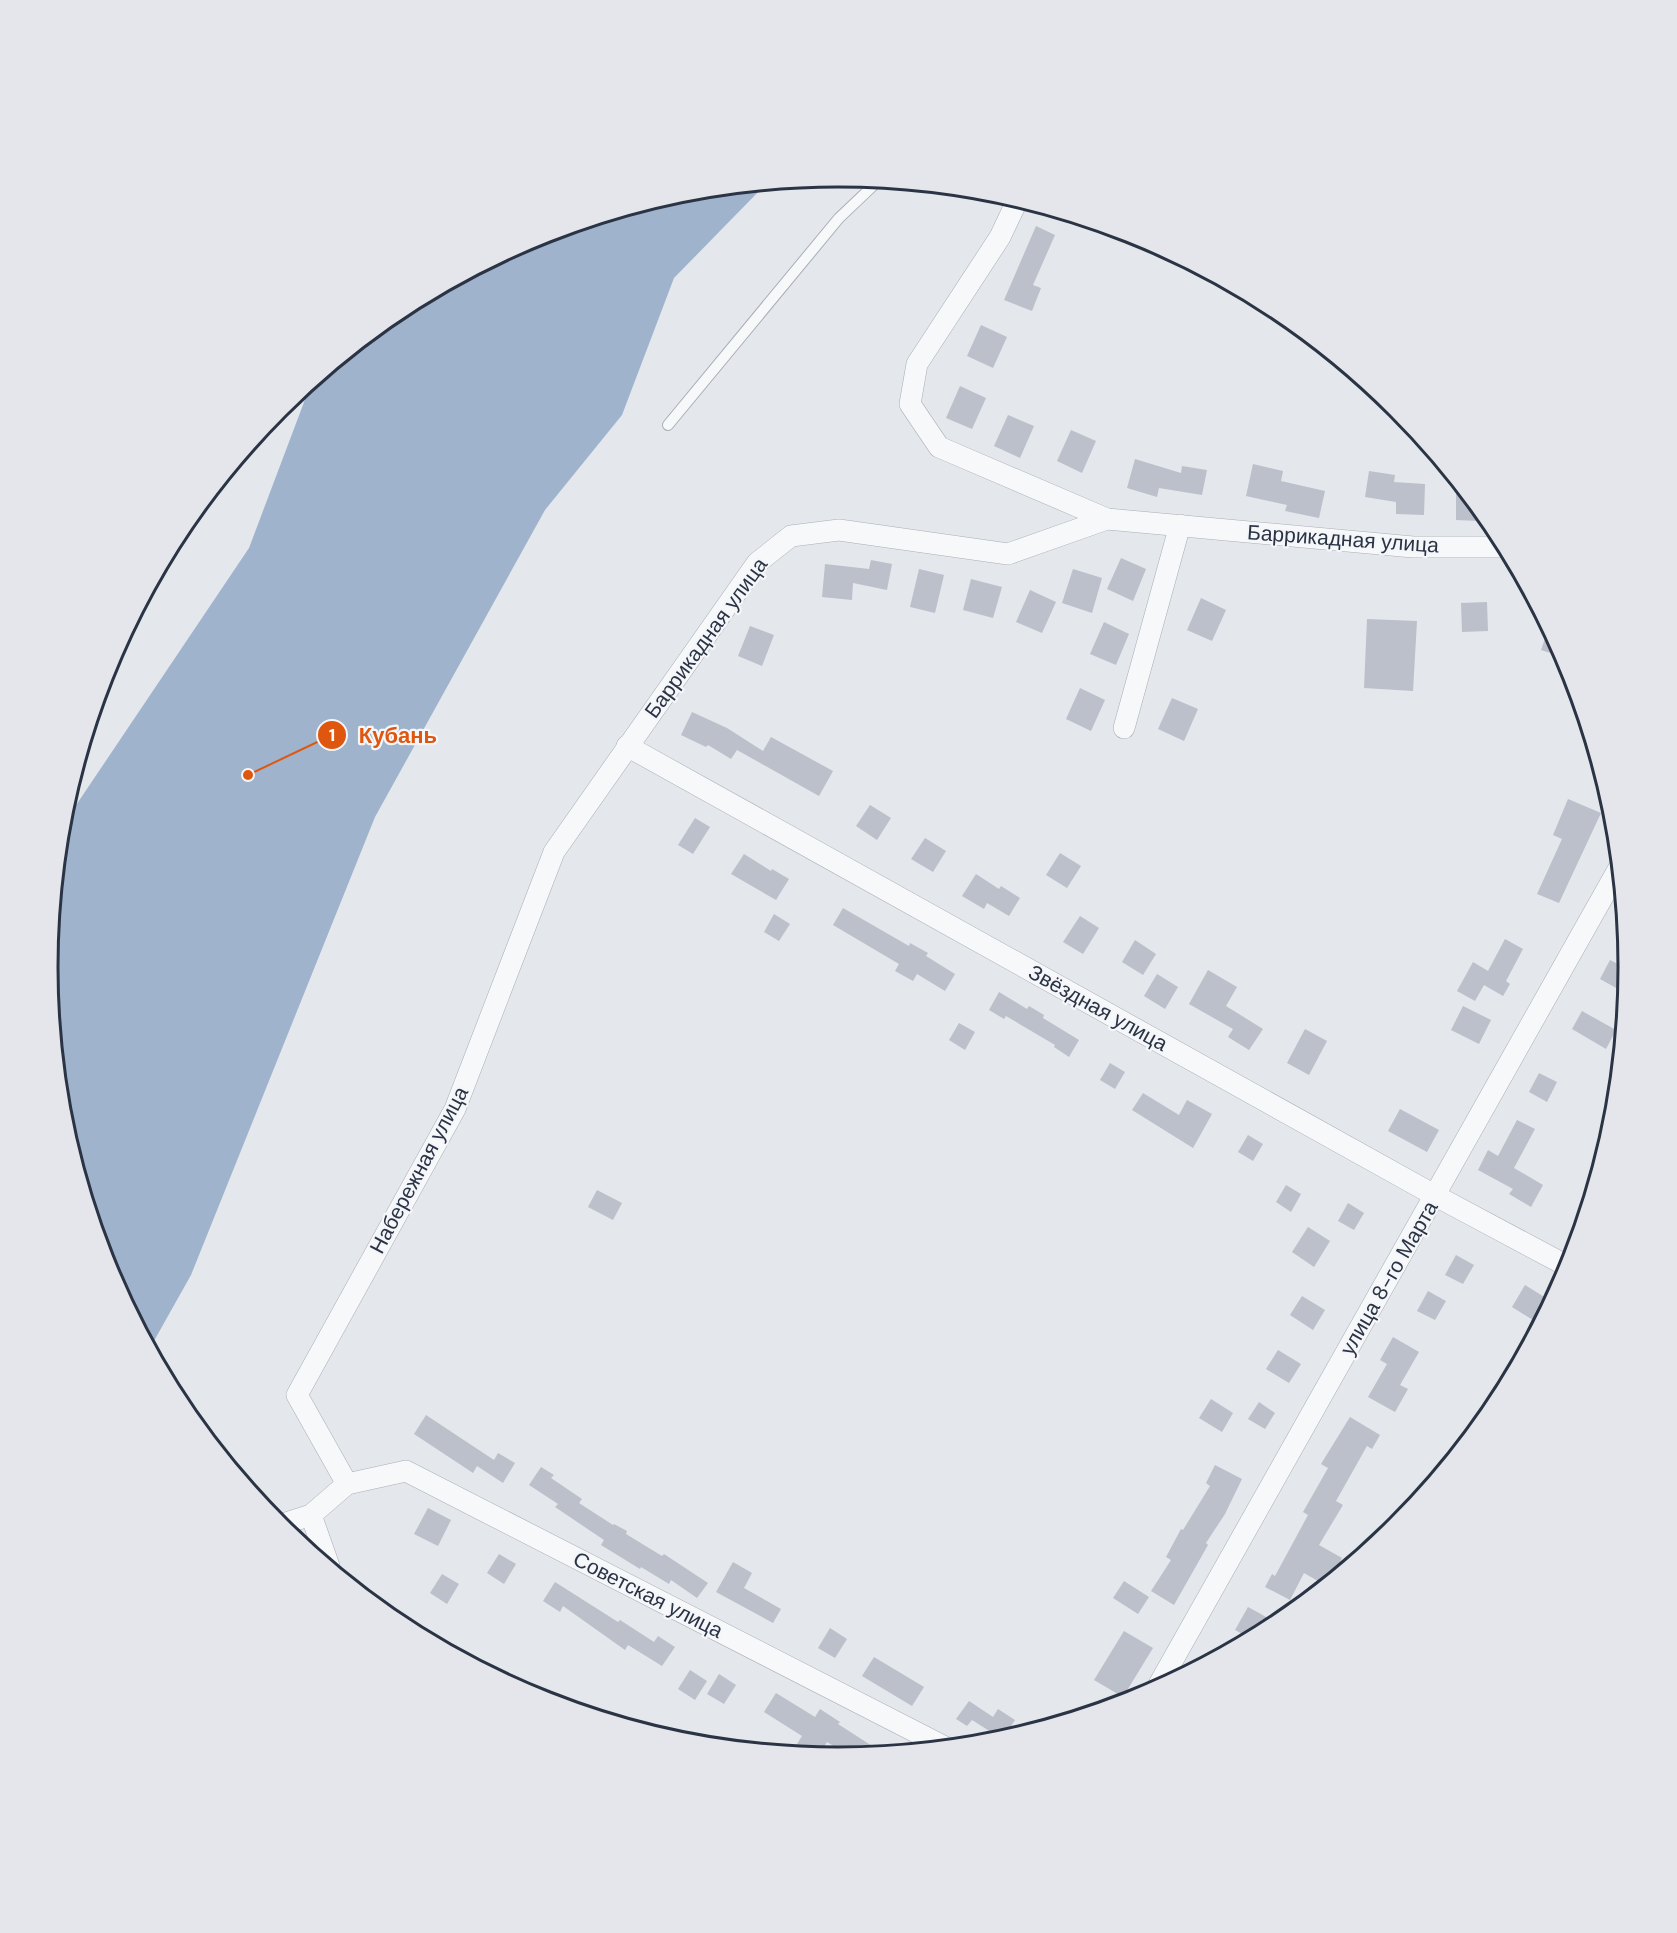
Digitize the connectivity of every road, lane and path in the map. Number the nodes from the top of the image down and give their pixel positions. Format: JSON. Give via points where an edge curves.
{"nodes":[{"id":1,"x":871,"y":188,"type":"edge"},
{"id":2,"x":1014,"y":207,"type":"edge"},
{"id":3,"x":668,"y":425,"type":"dead end"},
{"id":4,"x":1107,"y":519,"type":"junction"},
{"id":5,"x":1180,"y":525,"type":"junction"},
{"id":6,"x":1496,"y":547,"type":"edge"},
{"id":7,"x":1124,"y":728,"type":"dead end"},
{"id":8,"x":627,"y":746,"type":"junction"},
{"id":9,"x":1613,"y":878,"type":"edge"},
{"id":10,"x":1436,"y":1196,"type":"junction"},
{"id":11,"x":1560,"y":1262,"type":"edge"},
{"id":12,"x":347,"y":1484,"type":"junction"},
{"id":13,"x":311,"y":1515,"type":"junction"},
{"id":14,"x":291,"y":1522,"type":"edge"},
{"id":15,"x":325,"y":1553,"type":"edge"},
{"id":16,"x":1165,"y":1674,"type":"edge"},
{"id":17,"x":933,"y":1741,"type":"edge"}],
"edges":[{"from":1,"to":3,"type":"lane","via":[[839,218]]},
{"from":2,"to":4,"type":"street","name":"Баррикадная улица","via":[[1000,237],[917,364],[910,404],[939,447]]},
{"from":4,"to":5,"type":"street","name":"Баррикадная улица"},
{"from":4,"to":8,"type":"street","name":"Баррикадная улица","via":[[1008,554],[839,530],[791,536],[756,563]]},
{"from":5,"to":6,"type":"street","name":"Баррикадная улица","via":[[1413,547]]},
{"from":5,"to":7,"type":"street"},
{"from":8,"to":10,"type":"street","name":"Звёздная улица"},
{"from":8,"to":12,"type":"street","name":"Набережная улица","via":[[554,852],[455,1109],[297,1395]]},
{"from":9,"to":10,"type":"street","name":"улица 8-го Марта"},
{"from":10,"to":11,"type":"street","name":"Звёздная улица"},
{"from":10,"to":16,"type":"street","name":"улица 8-го Марта"},
{"from":12,"to":13,"type":"street"},
{"from":12,"to":17,"type":"street","name":"Советская улица","via":[[406,1471]]},
{"from":13,"to":14,"type":"street"},
{"from":13,"to":15,"type":"street"}]}
